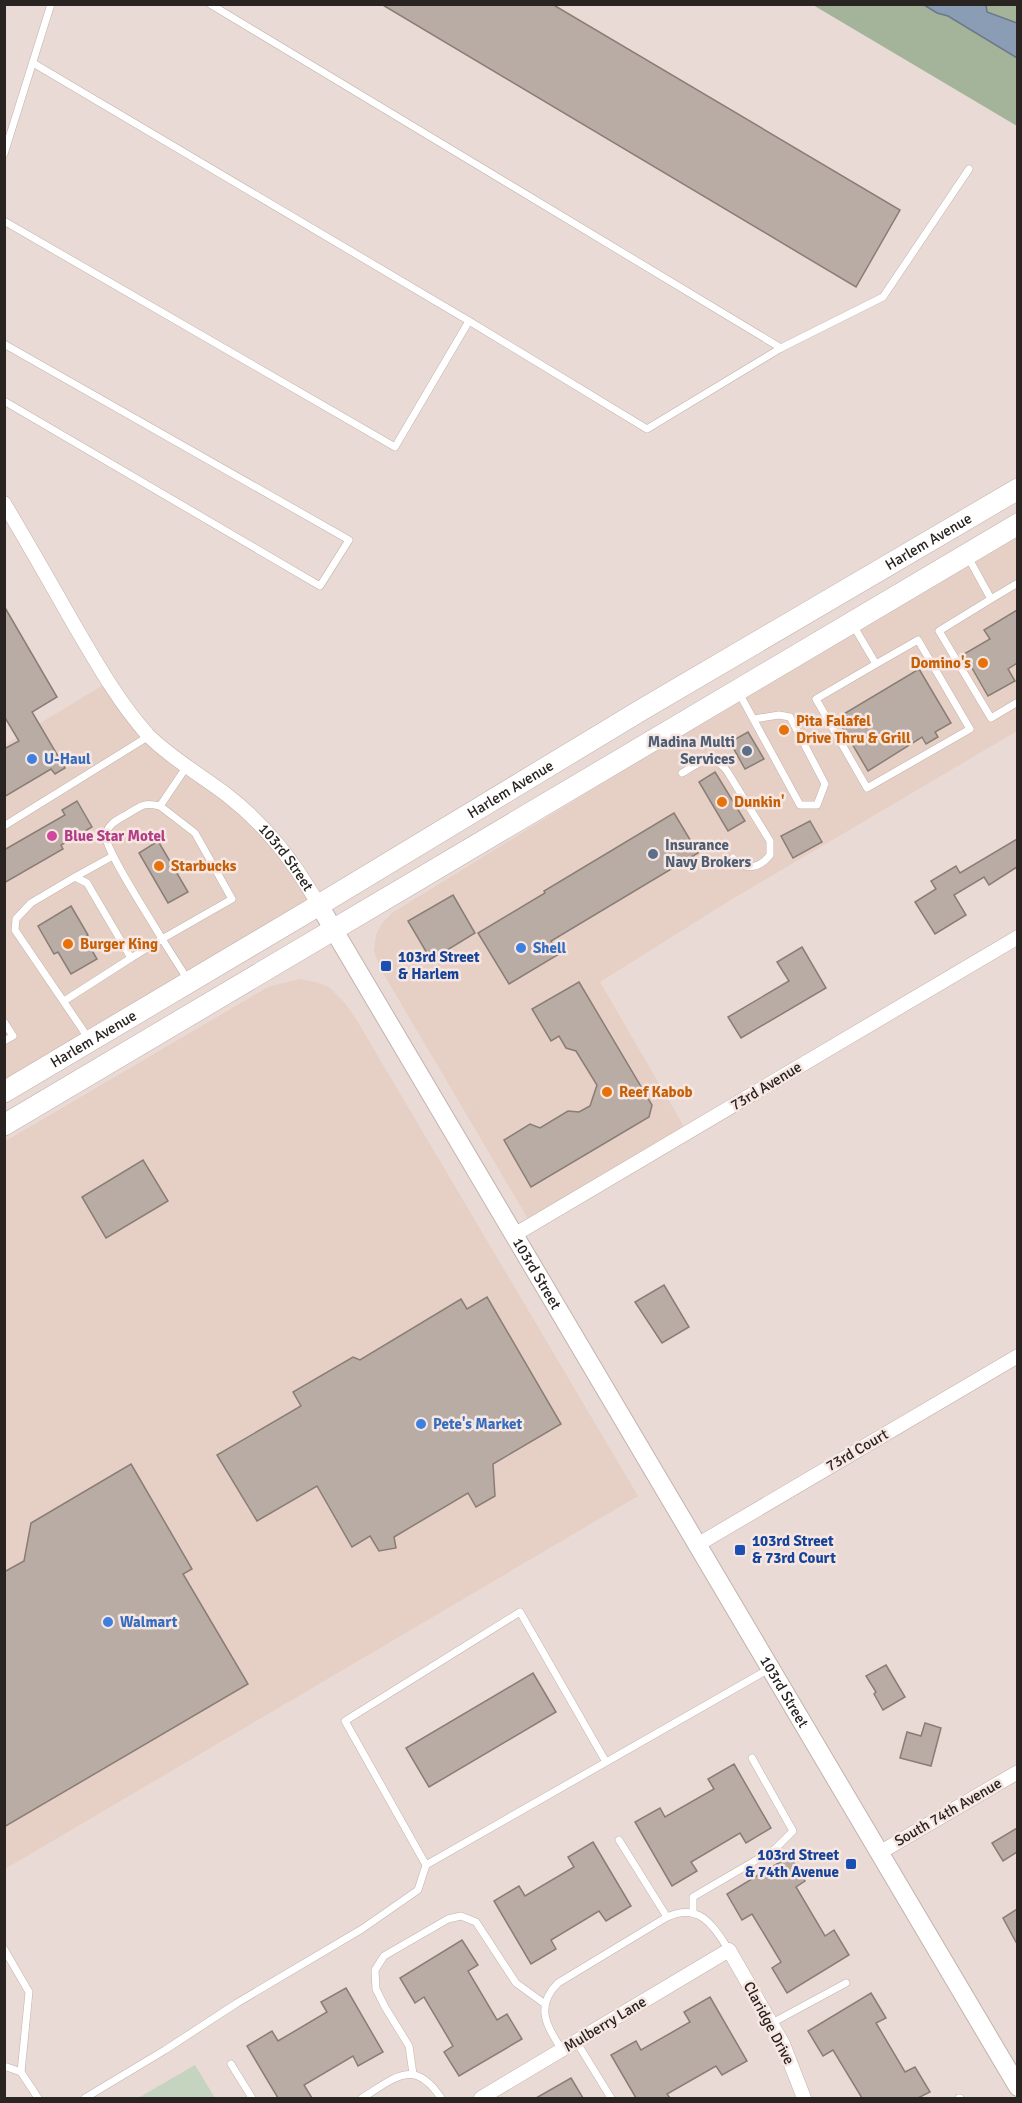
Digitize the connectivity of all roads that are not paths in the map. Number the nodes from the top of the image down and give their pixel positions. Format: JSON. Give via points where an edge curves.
{"nodes":[{"id":1,"x":51,"y":4,"type":"edge"},
{"id":2,"x":210,"y":4,"type":"edge"},
{"id":3,"x":33,"y":63,"type":"junction"},
{"id":4,"x":4,"y":154,"type":"edge"},
{"id":5,"x":969,"y":169,"type":"dead end"},
{"id":6,"x":4,"y":221,"type":"edge"},
{"id":7,"x":469,"y":321,"type":"junction"},
{"id":8,"x":4,"y":344,"type":"edge"},
{"id":9,"x":781,"y":348,"type":"junction"},
{"id":10,"x":4,"y":401,"type":"edge"},
{"id":11,"x":1017,"y":489,"type":"edge"},
{"id":12,"x":4,"y":503,"type":"edge"},
{"id":13,"x":1017,"y":524,"type":"edge"},
{"id":14,"x":967,"y":554,"type":"junction"},
{"id":15,"x":1017,"y":583,"type":"edge"},
{"id":16,"x":991,"y":599,"type":"junction"},
{"id":17,"x":852,"y":623,"type":"junction"},
{"id":18,"x":876,"y":664,"type":"junction"},
{"id":19,"x":737,"y":690,"type":"junction"},
{"id":20,"x":1017,"y":702,"type":"edge"},
{"id":21,"x":754,"y":719,"type":"junction"},
{"id":22,"x":149,"y":736,"type":"junction"},
{"id":23,"x":187,"y":765,"type":"junction"},
{"id":24,"x":682,"y":773,"type":"dead end"},
{"id":25,"x":160,"y":806,"type":"junction"},
{"id":26,"x":4,"y":826,"type":"edge"},
{"id":27,"x":113,"y":856,"type":"junction"},
{"id":28,"x":733,"y":858,"type":"dead end"},
{"id":29,"x":75,"y":877,"type":"junction"},
{"id":30,"x":319,"y":905,"type":"junction"},
{"id":31,"x":334,"y":930,"type":"junction"},
{"id":32,"x":1017,"y":937,"type":"edge"},
{"id":33,"x":162,"y":939,"type":"junction"},
{"id":34,"x":131,"y":958,"type":"junction"},
{"id":35,"x":189,"y":983,"type":"junction"},
{"id":36,"x":63,"y":1002,"type":"junction"},
{"id":37,"x":4,"y":1022,"type":"edge"},
{"id":38,"x":4,"y":1041,"type":"edge"},
{"id":39,"x":90,"y":1041,"type":"junction"},
{"id":40,"x":4,"y":1092,"type":"edge"},
{"id":41,"x":4,"y":1125,"type":"edge"},
{"id":42,"x":514,"y":1235,"type":"junction"},
{"id":43,"x":1017,"y":1356,"type":"edge"},
{"id":44,"x":697,"y":1545,"type":"junction"},
{"id":45,"x":770,"y":1668,"type":"junction"},
{"id":46,"x":752,"y":1758,"type":"dead end"},
{"id":47,"x":606,"y":1762,"type":"junction"},
{"id":48,"x":1017,"y":1772,"type":"edge"},
{"id":49,"x":619,"y":1839,"type":"dead end"},
{"id":50,"x":879,"y":1853,"type":"junction"},
{"id":51,"x":426,"y":1865,"type":"junction"},
{"id":52,"x":693,"y":1913,"type":"junction"},
{"id":53,"x":667,"y":1917,"type":"junction"},
{"id":54,"x":4,"y":1949,"type":"edge"},
{"id":55,"x":729,"y":1950,"type":"junction"},
{"id":56,"x":846,"y":1983,"type":"dead end"},
{"id":57,"x":545,"y":2004,"type":"junction"},
{"id":58,"x":772,"y":2023,"type":"junction"},
{"id":59,"x":576,"y":2041,"type":"junction"},
{"id":60,"x":562,"y":2050,"type":"junction"},
{"id":61,"x":231,"y":2064,"type":"dead end"},
{"id":62,"x":4,"y":2066,"type":"edge"},
{"id":63,"x":21,"y":2072,"type":"junction"},
{"id":64,"x":413,"y":2074,"type":"junction"},
{"id":65,"x":1017,"y":2087,"type":"edge"},
{"id":66,"x":38,"y":2098,"type":"edge"},
{"id":67,"x":85,"y":2098,"type":"edge"},
{"id":68,"x":252,"y":2098,"type":"edge"},
{"id":69,"x":362,"y":2098,"type":"edge"},
{"id":70,"x":441,"y":2098,"type":"edge"},
{"id":71,"x":481,"y":2098,"type":"edge"},
{"id":72,"x":611,"y":2098,"type":"edge"},
{"id":73,"x":804,"y":2098,"type":"edge"}],
"edges":[{"from":1,"to":3,"type":"lane"},
{"from":2,"to":9,"type":"lane"},
{"from":3,"to":4,"type":"lane"},
{"from":3,"to":7,"type":"lane"},
{"from":5,"to":9,"type":"lane","via":[[884,297]]},
{"from":6,"to":7,"type":"lane","via":[[395,447]]},
{"from":7,"to":9,"type":"lane","via":[[647,429]]},
{"from":8,"to":10,"type":"lane","via":[[349,540],[320,586]]},
{"from":11,"to":30,"type":"main road","name":"Harlem Avenue"},
{"from":12,"to":22,"type":"street","name":"103rd Street","via":[[115,693]]},
{"from":13,"to":14,"type":"main road","name":"Harlem Avenue"},
{"from":14,"to":16,"type":"lane"},
{"from":14,"to":17,"type":"main road","name":"Harlem Avenue"},
{"from":15,"to":16,"type":"lane"},
{"from":16,"to":20,"type":"lane","via":[[939,631],[991,718]]},
{"from":17,"to":18,"type":"lane"},
{"from":17,"to":19,"type":"main road","name":"Harlem Avenue"},
{"from":18,"to":18,"type":"lane","via":[[816,699],[867,788],[970,729],[918,640]]},
{"from":19,"to":21,"type":"lane"},
{"from":19,"to":31,"type":"main road","name":"Harlem Avenue"},
{"from":21,"to":21,"type":"lane","via":[[800,805],[818,805],[825,784],[790,717],[780,714]]},
{"from":22,"to":23,"type":"street","name":"103rd Street"},
{"from":22,"to":26,"type":"lane"},
{"from":23,"to":25,"type":"lane"},
{"from":23,"to":30,"type":"street","name":"103rd Street","via":[[228,796],[281,846]]},
{"from":24,"to":28,"type":"lane","via":[[706,760],[718,762],[770,842],[770,855],[760,864],[745,867]]},
{"from":25,"to":27,"type":"lane","via":[[146,803],[113,822],[106,839]]},
{"from":25,"to":33,"type":"lane","via":[[195,833],[232,900]]},
{"from":27,"to":29,"type":"lane"},
{"from":27,"to":33,"type":"lane"},
{"from":29,"to":34,"type":"lane","via":[[87,883]]},
{"from":29,"to":36,"type":"lane","via":[[32,903],[16,919],[15,930]]},
{"from":30,"to":31,"type":"street","name":"103rd Street"},
{"from":30,"to":35,"type":"main road","name":"Harlem Avenue"},
{"from":31,"to":41,"type":"main road","name":"Harlem Avenue"},
{"from":31,"to":42,"type":"street","name":"103rd Street"},
{"from":32,"to":42,"type":"street","name":"73rd Avenue"},
{"from":33,"to":34,"type":"lane"},
{"from":33,"to":35,"type":"lane"},
{"from":34,"to":36,"type":"lane"},
{"from":35,"to":39,"type":"main road","name":"Harlem Avenue"},
{"from":36,"to":39,"type":"lane"},
{"from":37,"to":38,"type":"lane","via":[[13,1036]]},
{"from":39,"to":40,"type":"main road","name":"Harlem Avenue"},
{"from":42,"to":44,"type":"street","name":"103rd Street"},
{"from":43,"to":44,"type":"street","name":"73rd Court"},
{"from":44,"to":45,"type":"street","name":"103rd Street"},
{"from":45,"to":47,"type":"lane"},
{"from":45,"to":50,"type":"street","name":"103rd Street"},
{"from":46,"to":52,"type":"lane","via":[[793,1831],[775,1848],[693,1897]]},
{"from":47,"to":51,"type":"lane"},
{"from":47,"to":51,"type":"lane","via":[[520,1612],[345,1721]]},
{"from":48,"to":50,"type":"street","name":"South 74th Avenue"},
{"from":49,"to":53,"type":"lane"},
{"from":50,"to":65,"type":"street","name":"103rd Street"},
{"from":51,"to":67,"type":"lane","via":[[418,1890],[362,1929]]},
{"from":52,"to":53,"type":"lane","via":[[678,1912]]},
{"from":52,"to":55,"type":"lane","via":[[711,1922]]},
{"from":53,"to":57,"type":"lane","via":[[558,1983]]},
{"from":54,"to":63,"type":"lane","via":[[28,1992]]},
{"from":55,"to":58,"type":"street","name":"Claridge Drive"},
{"from":55,"to":59,"type":"street","name":"Mulberry Lane"},
{"from":56,"to":58,"type":"lane"},
{"from":57,"to":60,"type":"lane","via":[[546,2020]]},
{"from":57,"to":64,"type":"lane","via":[[508,1974],[476,1922],[461,1916],[448,1919],[384,1956],[375,1970],[376,1989],[409,2046]]},
{"from":58,"to":73,"type":"street","name":"Claridge Drive"},
{"from":59,"to":60,"type":"street","name":"Mulberry Lane"},
{"from":59,"to":72,"type":"lane"},
{"from":60,"to":71,"type":"street","name":"Mulberry Lane"},
{"from":61,"to":68,"type":"lane"},
{"from":62,"to":63,"type":"lane"},
{"from":63,"to":66,"type":"lane"},
{"from":64,"to":69,"type":"lane","via":[[401,2075]]},
{"from":64,"to":70,"type":"lane","via":[[428,2081]]}]}
